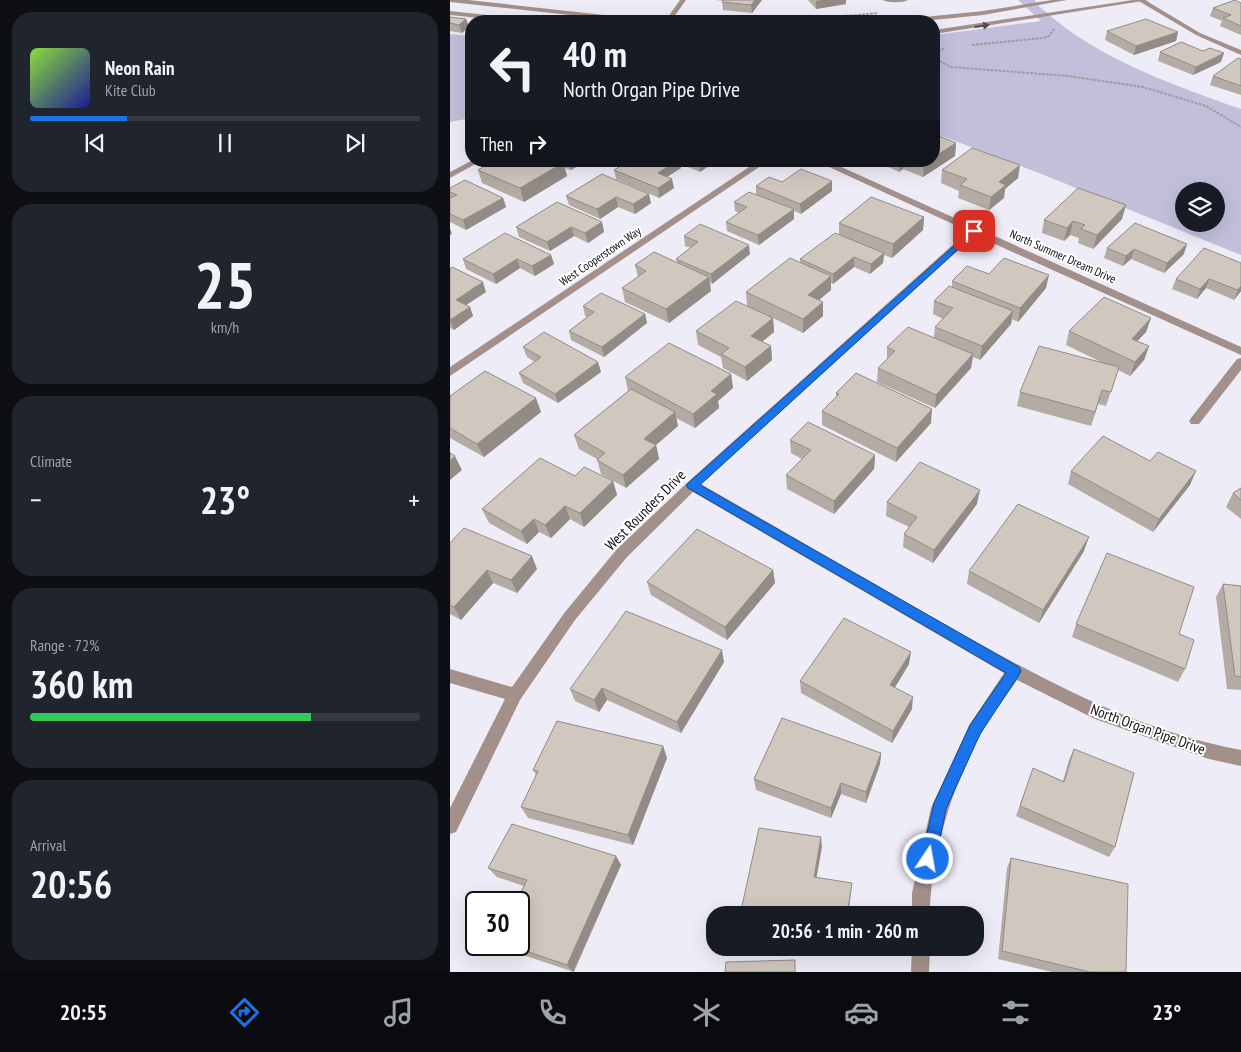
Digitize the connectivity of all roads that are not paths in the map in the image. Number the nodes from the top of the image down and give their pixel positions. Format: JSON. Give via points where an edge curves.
{"nodes":[{"id":1,"x":450,"y":0,"type":"edge"},
{"id":2,"x":683,"y":0,"type":"edge"},
{"id":3,"x":886,"y":0,"type":"edge"},
{"id":4,"x":905,"y":0,"type":"edge"},
{"id":5,"x":1064,"y":0,"type":"edge"},
{"id":6,"x":1142,"y":0,"type":"edge"},
{"id":7,"x":450,"y":13,"type":"edge"},
{"id":8,"x":468,"y":15,"type":"edge"},
{"id":9,"x":586,"y":15,"type":"edge"},
{"id":10,"x":672,"y":15,"type":"edge"},
{"id":11,"x":940,"y":17,"type":"edge"},
{"id":12,"x":940,"y":31,"type":"edge"},
{"id":13,"x":1241,"y":53,"type":"edge"},
{"id":14,"x":465,"y":167,"type":"edge"},
{"id":15,"x":755,"y":167,"type":"edge"},
{"id":16,"x":833,"y":167,"type":"edge"},
{"id":17,"x":450,"y":175,"type":"edge"},
{"id":18,"x":974,"y":231,"type":"junction"},
{"id":19,"x":1241,"y":351,"type":"edge"},
{"id":20,"x":1241,"y":362,"type":"edge"},
{"id":21,"x":450,"y":372,"type":"edge"},
{"id":22,"x":1194,"y":421,"type":"dead end"},
{"id":23,"x":692,"y":485,"type":"junction"},
{"id":24,"x":1014,"y":671,"type":"junction"},
{"id":25,"x":450,"y":676,"type":"edge"},
{"id":26,"x":516,"y":695,"type":"junction"},
{"id":27,"x":1241,"y":758,"type":"edge"},
{"id":28,"x":450,"y":826,"type":"edge"},
{"id":29,"x":921,"y":906,"type":"edge"},
{"id":30,"x":921,"y":956,"type":"edge"},
{"id":31,"x":920,"y":972,"type":"edge"}],
"edges":[{"from":1,"to":9,"type":"street"},
{"from":2,"to":10,"type":"street"},
{"from":3,"to":4,"type":"street"},
{"from":5,"to":11,"type":"street"},
{"from":12,"to":6,"type":"street","one_way":true},
{"from":6,"to":13,"type":"street","via":[[1198,34]]},
{"from":7,"to":8,"type":"street"},
{"from":14,"to":17,"type":"street"},
{"from":15,"to":21,"type":"street","name":"West Cooperstown Way"},
{"from":16,"to":18,"type":"street","name":"North Summer Dream Drive"},
{"from":18,"to":19,"type":"street","name":"North Summer Dream Drive"},
{"from":18,"to":23,"type":"street","name":"West Rounders Drive"},
{"from":20,"to":22,"type":"street"},
{"from":23,"to":24,"type":"street","name":"North Organ Pipe Drive"},
{"from":23,"to":26,"type":"street","name":"West Rounders Drive","via":[[616,560],[570,616]]},
{"from":24,"to":27,"type":"street","name":"North Organ Pipe Drive","via":[[1100,714],[1209,752]]},
{"from":24,"to":29,"type":"street","via":[[975,730],[939,808]]},
{"from":25,"to":26,"type":"street"},
{"from":26,"to":28,"type":"street","name":"West Rounders Drive"},
{"from":30,"to":31,"type":"street"}]}
